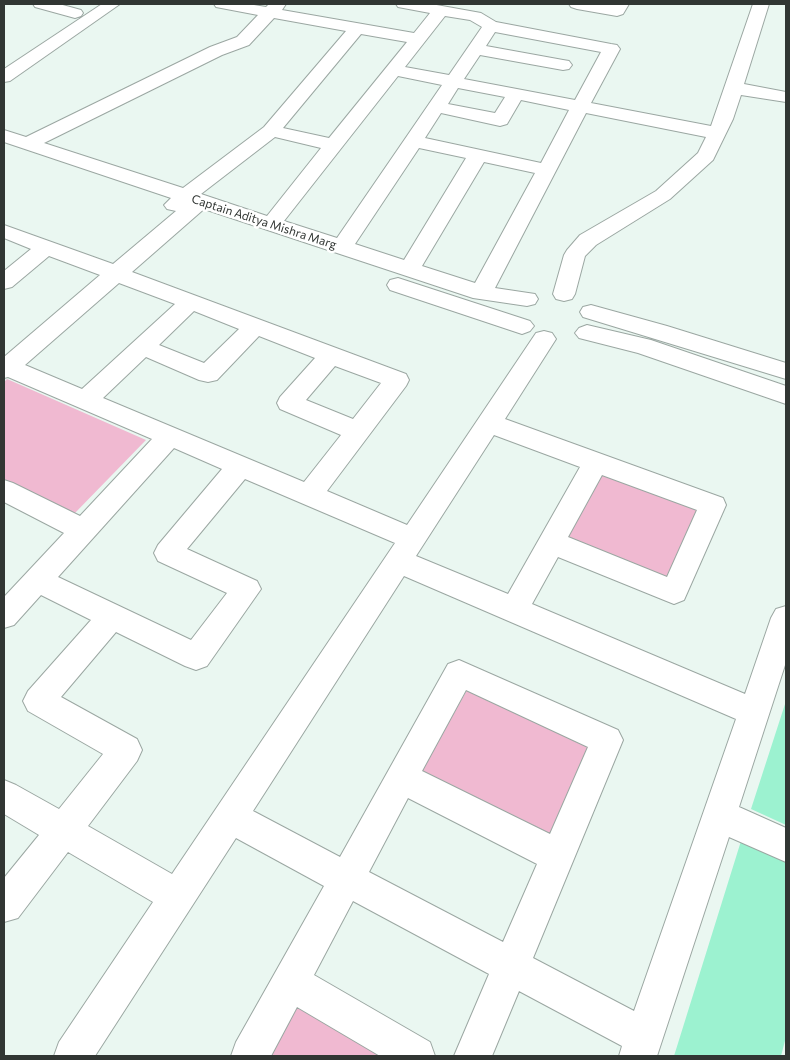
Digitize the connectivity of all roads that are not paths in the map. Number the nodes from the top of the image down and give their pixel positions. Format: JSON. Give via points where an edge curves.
{"nodes":[{"id":1,"x":41,"y":4,"type":"edge"},
{"id":2,"x":112,"y":4,"type":"edge"},
{"id":3,"x":222,"y":4,"type":"edge"},
{"id":4,"x":404,"y":4,"type":"edge"},
{"id":5,"x":577,"y":4,"type":"edge"},
{"id":6,"x":621,"y":4,"type":"edge"},
{"id":7,"x":761,"y":4,"type":"edge"},
{"id":8,"x":81,"y":8,"type":"edge"},
{"id":9,"x":274,"y":8,"type":"edge"},
{"id":10,"x":441,"y":10,"type":"junction"},
{"id":11,"x":491,"y":26,"type":"junction"},
{"id":12,"x":357,"y":28,"type":"junction"},
{"id":13,"x":418,"y":39,"type":"junction"},
{"id":14,"x":476,"y":49,"type":"junction"},
{"id":15,"x":4,"y":60,"type":"edge"},
{"id":16,"x":563,"y":65,"type":"dead end"},
{"id":17,"x":393,"y":70,"type":"junction"},
{"id":18,"x":4,"y":77,"type":"edge"},
{"id":19,"x":454,"y":82,"type":"junction"},
{"id":20,"x":734,"y":88,"type":"junction"},
{"id":21,"x":516,"y":94,"type":"junction"},
{"id":22,"x":786,"y":97,"type":"edge"},
{"id":23,"x":437,"y":107,"type":"junction"},
{"id":24,"x":582,"y":107,"type":"junction"},
{"id":25,"x":271,"y":131,"type":"junction"},
{"id":26,"x":717,"y":133,"type":"junction"},
{"id":27,"x":4,"y":136,"type":"edge"},
{"id":28,"x":414,"y":141,"type":"junction"},
{"id":29,"x":26,"y":144,"type":"junction"},
{"id":30,"x":334,"y":145,"type":"junction"},
{"id":31,"x":4,"y":150,"type":"edge"},
{"id":32,"x":478,"y":155,"type":"junction"},
{"id":33,"x":548,"y":170,"type":"junction"},
{"id":34,"x":185,"y":204,"type":"junction"},
{"id":35,"x":271,"y":224,"type":"junction"},
{"id":36,"x":4,"y":232,"type":"edge"},
{"id":37,"x":46,"y":247,"type":"junction"},
{"id":38,"x":342,"y":247,"type":"junction"},
{"id":39,"x":409,"y":269,"type":"junction"},
{"id":40,"x":115,"y":274,"type":"junction"},
{"id":41,"x":4,"y":281,"type":"edge"},
{"id":42,"x":481,"y":293,"type":"junction"},
{"id":43,"x":564,"y":294,"type":"junction"},
{"id":44,"x":527,"y":299,"type":"junction"},
{"id":45,"x":191,"y":302,"type":"junction"},
{"id":46,"x":589,"y":322,"type":"junction"},
{"id":47,"x":255,"y":326,"type":"junction"},
{"id":48,"x":533,"y":332,"type":"junction"},
{"id":49,"x":143,"y":347,"type":"junction"},
{"id":50,"x":331,"y":355,"type":"junction"},
{"id":51,"x":5,"y":368,"type":"edge"},
{"id":52,"x":786,"y":371,"type":"edge"},
{"id":53,"x":786,"y":395,"type":"edge"},
{"id":54,"x":86,"y":400,"type":"junction"},
{"id":55,"x":489,"y":423,"type":"junction"},
{"id":56,"x":357,"y":431,"type":"junction"},
{"id":57,"x":170,"y":436,"type":"junction"},
{"id":58,"x":596,"y":462,"type":"junction"},
{"id":59,"x":240,"y":466,"type":"junction"},
{"id":60,"x":4,"y":490,"type":"edge"},
{"id":61,"x":308,"y":494,"type":"junction"},
{"id":62,"x":83,"y":530,"type":"junction"},
{"id":63,"x":551,"y":542,"type":"junction"},
{"id":64,"x":406,"y":550,"type":"junction"},
{"id":65,"x":38,"y":580,"type":"junction"},
{"id":66,"x":514,"y":610,"type":"junction"},
{"id":67,"x":4,"y":616,"type":"edge"},
{"id":68,"x":112,"y":616,"type":"junction"},
{"id":69,"x":786,"y":618,"type":"edge"},
{"id":70,"x":754,"y":712,"type":"junction"},
{"id":71,"x":402,"y":778,"type":"junction"},
{"id":72,"x":4,"y":796,"type":"edge"},
{"id":73,"x":720,"y":816,"type":"junction"},
{"id":74,"x":230,"y":818,"type":"junction"},
{"id":75,"x":63,"y":830,"type":"junction"},
{"id":76,"x":786,"y":845,"type":"edge"},
{"id":77,"x":558,"y":856,"type":"junction"},
{"id":78,"x":347,"y":880,"type":"junction"},
{"id":79,"x":178,"y":897,"type":"junction"},
{"id":80,"x":5,"y":905,"type":"dead end"},
{"id":81,"x":511,"y":967,"type":"junction"},
{"id":82,"x":291,"y":982,"type":"junction"},
{"id":83,"x":641,"y":1047,"type":"edge"},
{"id":84,"x":74,"y":1056,"type":"edge"},
{"id":85,"x":250,"y":1056,"type":"edge"},
{"id":86,"x":416,"y":1056,"type":"edge"},
{"id":87,"x":473,"y":1056,"type":"edge"}],
"edges":[{"from":1,"to":8,"type":"street"},
{"from":2,"to":18,"type":"street"},
{"from":3,"to":9,"type":"street"},
{"from":4,"to":10,"type":"street"},
{"from":5,"to":6,"type":"street","via":[[617,11]]},
{"from":7,"to":20,"type":"street"},
{"from":8,"to":15,"type":"street"},
{"from":9,"to":12,"type":"street"},
{"from":9,"to":29,"type":"street","via":[[243,41],[216,51]]},
{"from":10,"to":11,"type":"street","via":[[476,16]]},
{"from":10,"to":13,"type":"street"},
{"from":11,"to":14,"type":"street"},
{"from":11,"to":24,"type":"street","via":[[611,49]]},
{"from":12,"to":13,"type":"street"},
{"from":12,"to":25,"type":"street"},
{"from":13,"to":17,"type":"street"},
{"from":14,"to":16,"type":"street"},
{"from":14,"to":19,"type":"street"},
{"from":17,"to":19,"type":"street"},
{"from":17,"to":30,"type":"street"},
{"from":19,"to":21,"type":"street"},
{"from":19,"to":23,"type":"street"},
{"from":20,"to":22,"type":"street"},
{"from":20,"to":26,"type":"street"},
{"from":21,"to":23,"type":"street","via":[[500,120]]},
{"from":21,"to":24,"type":"street"},
{"from":23,"to":28,"type":"street"},
{"from":24,"to":26,"type":"street"},
{"from":24,"to":33,"type":"street"},
{"from":25,"to":30,"type":"street"},
{"from":25,"to":34,"type":"street"},
{"from":26,"to":43,"type":"street","via":[[706,156],[663,195],[588,240],[575,255]]},
{"from":27,"to":29,"type":"street","name":"Captain Aditya Mishra Marg"},
{"from":28,"to":32,"type":"street"},
{"from":28,"to":38,"type":"street"},
{"from":29,"to":34,"type":"street","name":"Captain Aditya Mishra Marg"},
{"from":30,"to":35,"type":"street"},
{"from":31,"to":34,"type":"street","name":"Captain Aditya Mishra Marg"},
{"from":32,"to":33,"type":"street"},
{"from":32,"to":39,"type":"street"},
{"from":33,"to":42,"type":"street"},
{"from":34,"to":35,"type":"street","name":"Captain Aditya Mishra Marg"},
{"from":34,"to":40,"type":"street"},
{"from":34,"to":48,"type":"street","name":"Captain Aditya Mishra Marg"},
{"from":35,"to":38,"type":"street","name":"Captain Aditya Mishra Marg"},
{"from":36,"to":37,"type":"street"},
{"from":37,"to":40,"type":"street"},
{"from":37,"to":41,"type":"street"},
{"from":38,"to":39,"type":"street","name":"Captain Aditya Mishra Marg"},
{"from":39,"to":42,"type":"street","name":"Captain Aditya Mishra Marg"},
{"from":40,"to":45,"type":"street"},
{"from":40,"to":51,"type":"street"},
{"from":42,"to":44,"type":"street","name":"Captain Aditya Mishra Marg"},
{"from":43,"to":44,"type":"street","via":[[552,292]]},
{"from":43,"to":46,"type":"street","via":[[588,307]]},
{"from":44,"to":48,"type":"street","via":[[520,307],[519,315]]},
{"from":45,"to":47,"type":"street"},
{"from":45,"to":49,"type":"street"},
{"from":46,"to":48,"type":"street","via":[[580,337],[564,341]]},
{"from":46,"to":52,"type":"street","via":[[659,331]]},
{"from":46,"to":53,"type":"street","via":[[643,346]]},
{"from":47,"to":49,"type":"street","via":[[208,374]]},
{"from":47,"to":50,"type":"street"},
{"from":48,"to":55,"type":"street"},
{"from":49,"to":54,"type":"street"},
{"from":50,"to":56,"type":"street","via":[[397,380]]},
{"from":50,"to":56,"type":"street","via":[[289,403]]},
{"from":51,"to":54,"type":"street"},
{"from":54,"to":57,"type":"street"},
{"from":55,"to":58,"type":"street"},
{"from":55,"to":64,"type":"street"},
{"from":56,"to":61,"type":"street"},
{"from":57,"to":59,"type":"street"},
{"from":57,"to":62,"type":"street"},
{"from":58,"to":63,"type":"street"},
{"from":58,"to":63,"type":"street","via":[[713,506],[674,592]]},
{"from":59,"to":61,"type":"street"},
{"from":59,"to":68,"type":"street","via":[[168,553],[247,589],[196,657]]},
{"from":60,"to":62,"type":"street"},
{"from":61,"to":64,"type":"street"},
{"from":62,"to":65,"type":"street"},
{"from":63,"to":66,"type":"street"},
{"from":64,"to":66,"type":"street"},
{"from":64,"to":74,"type":"street"},
{"from":65,"to":67,"type":"street"},
{"from":65,"to":68,"type":"street"},
{"from":66,"to":70,"type":"street"},
{"from":68,"to":75,"type":"street","via":[[39,700],[126,750]]},
{"from":69,"to":70,"type":"street"},
{"from":70,"to":73,"type":"street"},
{"from":71,"to":77,"type":"street"},
{"from":71,"to":77,"type":"street","via":[[460,674],[607,740]]},
{"from":71,"to":78,"type":"street"},
{"from":72,"to":75,"type":"street"},
{"from":73,"to":76,"type":"street"},
{"from":73,"to":83,"type":"street"},
{"from":74,"to":78,"type":"street"},
{"from":74,"to":79,"type":"street"},
{"from":75,"to":79,"type":"street"},
{"from":75,"to":80,"type":"street"},
{"from":77,"to":81,"type":"street"},
{"from":78,"to":81,"type":"street"},
{"from":78,"to":82,"type":"street"},
{"from":79,"to":84,"type":"street"},
{"from":81,"to":83,"type":"street"},
{"from":81,"to":87,"type":"street"},
{"from":82,"to":85,"type":"street"},
{"from":82,"to":86,"type":"street"}]}
